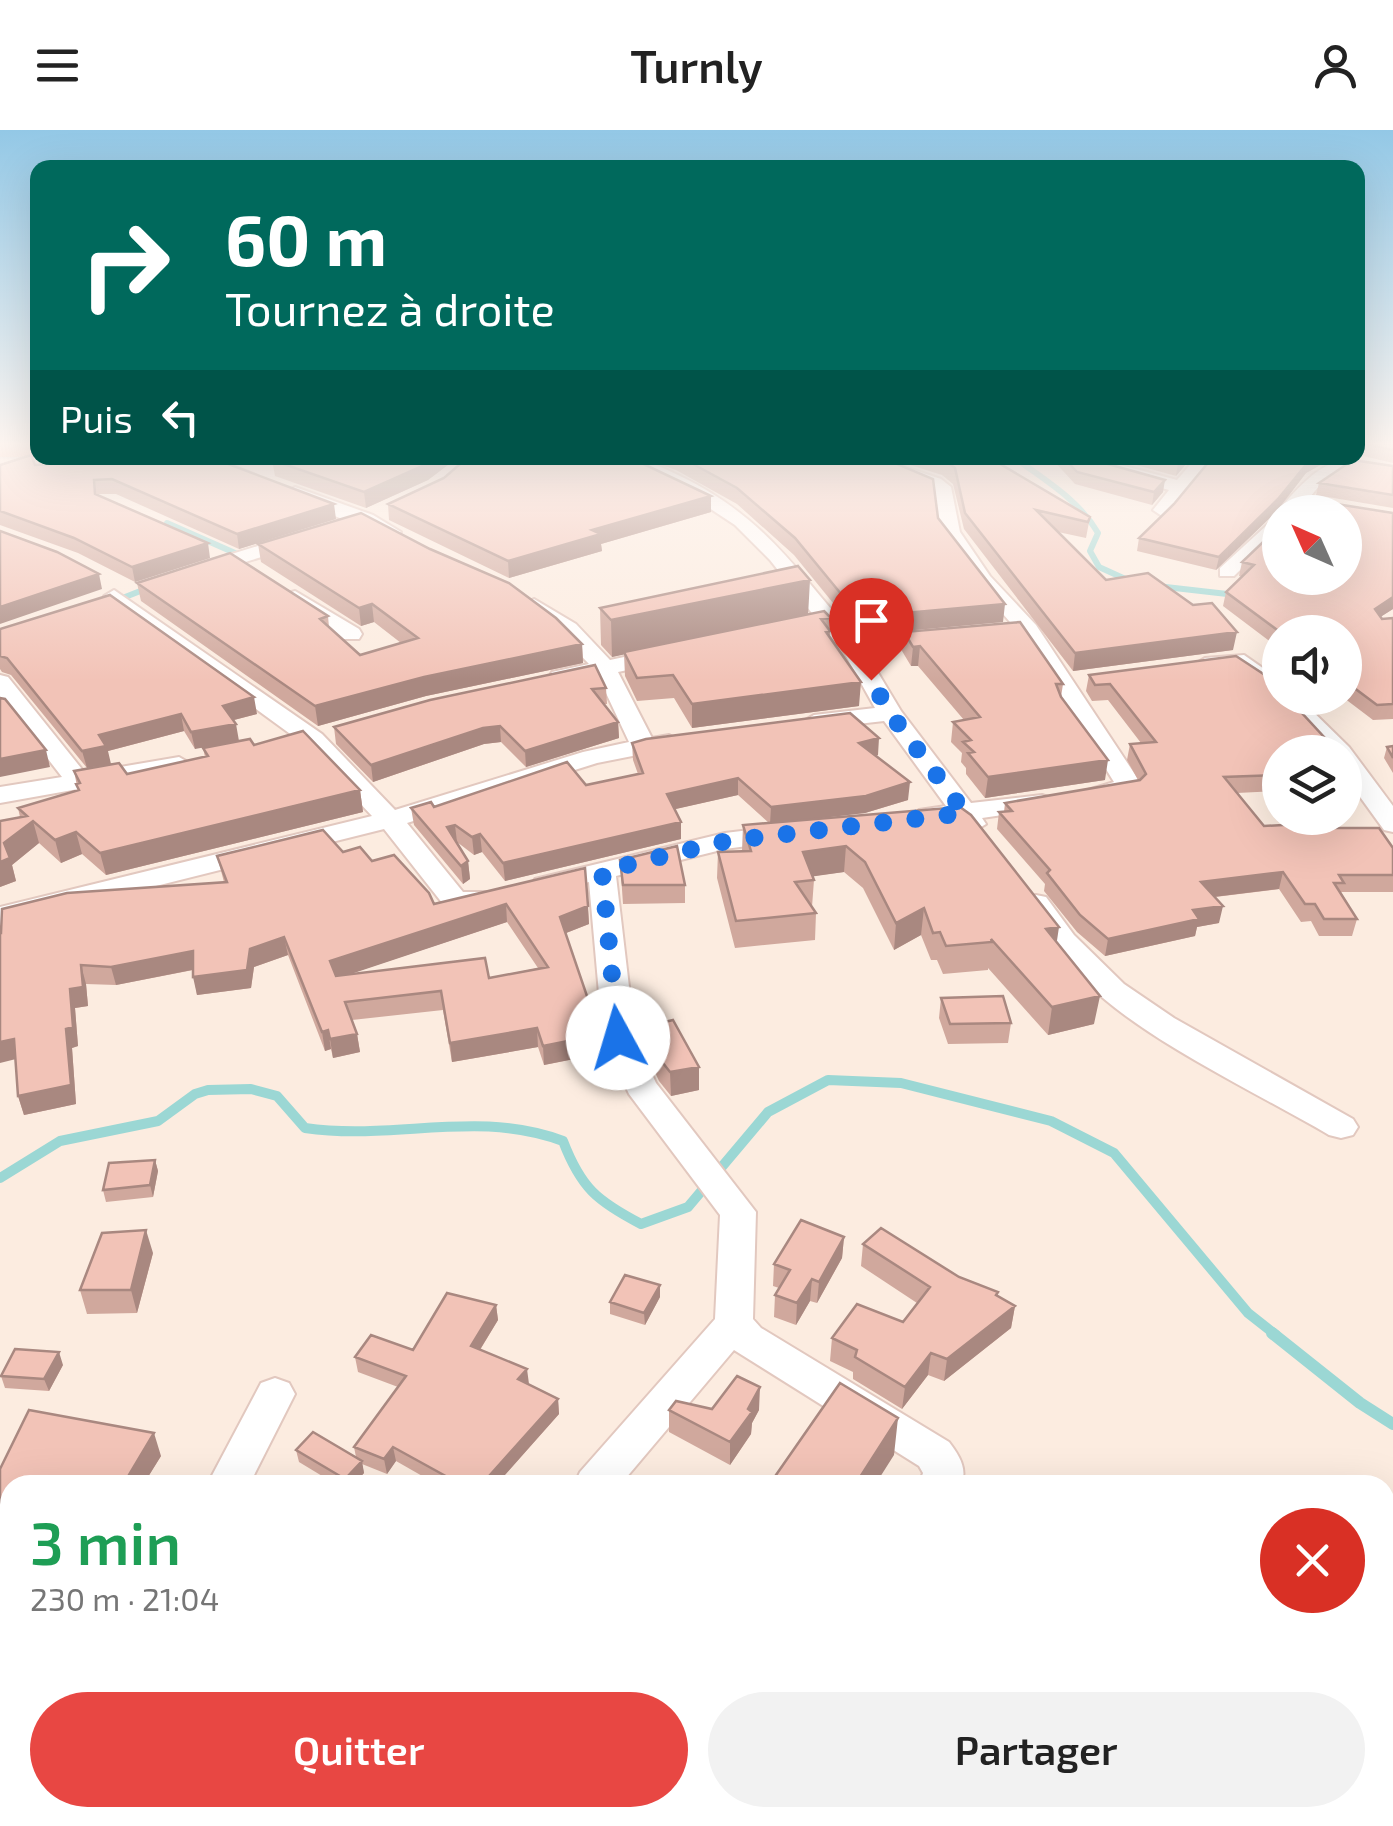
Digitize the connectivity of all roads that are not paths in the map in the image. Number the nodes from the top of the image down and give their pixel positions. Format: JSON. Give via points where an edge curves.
{"nodes":[{"id":1,"x":352,"y":523,"type":"edge"},
{"id":2,"x":374,"y":523,"type":"edge"},
{"id":3,"x":745,"y":523,"type":"edge"},
{"id":4,"x":947,"y":523,"type":"edge"},
{"id":5,"x":1262,"y":538,"type":"edge"},
{"id":6,"x":410,"y":543,"type":"edge"},
{"id":7,"x":207,"y":544,"type":"edge"},
{"id":8,"x":255,"y":570,"type":"junction"},
{"id":9,"x":1227,"y":572,"type":"dead end"},
{"id":10,"x":183,"y":575,"type":"edge"},
{"id":11,"x":117,"y":590,"type":"dead end"},
{"id":12,"x":519,"y":594,"type":"edge"},
{"id":13,"x":829,"y":621,"type":"junction"},
{"id":14,"x":773,"y":633,"type":"edge"},
{"id":15,"x":351,"y":634,"type":"dead end"},
{"id":16,"x":969,"y":636,"type":"edge"},
{"id":17,"x":851,"y":646,"type":"junction"},
{"id":18,"x":680,"y":653,"type":"edge"},
{"id":19,"x":605,"y":668,"type":"junction"},
{"id":20,"x":1177,"y":668,"type":"edge"},
{"id":21,"x":1262,"y":677,"type":"edge"},
{"id":22,"x":0,"y":682,"type":"edge"},
{"id":23,"x":534,"y":683,"type":"edge"},
{"id":24,"x":890,"y":713,"type":"junction"},
{"id":25,"x":1303,"y":715,"type":"edge"},
{"id":26,"x":782,"y":726,"type":"edge"},
{"id":27,"x":350,"y":728,"type":"edge"},
{"id":28,"x":1323,"y":735,"type":"edge"},
{"id":29,"x":694,"y":738,"type":"edge"},
{"id":30,"x":312,"y":739,"type":"junction"},
{"id":31,"x":274,"y":746,"type":"edge"},
{"id":32,"x":642,"y":746,"type":"junction"},
{"id":33,"x":196,"y":761,"type":"edge"},
{"id":34,"x":1362,"y":781,"type":"edge"},
{"id":35,"x":80,"y":783,"type":"junction"},
{"id":36,"x":0,"y":795,"type":"edge"},
{"id":37,"x":965,"y":813,"type":"junction"},
{"id":38,"x":897,"y":819,"type":"edge"},
{"id":39,"x":390,"y":820,"type":"junction"},
{"id":40,"x":1393,"y":824,"type":"edge"},
{"id":41,"x":802,"y":831,"type":"edge"},
{"id":42,"x":990,"y":844,"type":"edge"},
{"id":43,"x":602,"y":871,"type":"junction"},
{"id":44,"x":1015,"y":876,"type":"edge"},
{"id":45,"x":0,"y":916,"type":"edge"},
{"id":46,"x":1341,"y":1128,"type":"dead end"},
{"id":47,"x":734,"y":1323,"type":"junction"},
{"id":48,"x":275,"y":1394,"type":"dead end"},
{"id":49,"x":233,"y":1475,"type":"edge"},
{"id":50,"x":604,"y":1475,"type":"edge"},
{"id":51,"x":944,"y":1475,"type":"edge"}],
"edges":[{"from":1,"to":8,"type":"street","via":[[320,533]]},
{"from":2,"to":6,"type":"street"},
{"from":3,"to":13,"type":"street"},
{"from":4,"to":37,"type":"street","via":[[1018,631],[1074,682],[1128,788]]},
{"from":5,"to":9,"type":"street"},
{"from":7,"to":8,"type":"street"},
{"from":8,"to":10,"type":"street"},
{"from":8,"to":15,"type":"street"},
{"from":11,"to":30,"type":"street"},
{"from":12,"to":19,"type":"street","via":[[568,629]]},
{"from":13,"to":14,"type":"street"},
{"from":13,"to":17,"type":"street"},
{"from":16,"to":17,"type":"street"},
{"from":17,"to":24,"type":"street"},
{"from":18,"to":19,"type":"street"},
{"from":19,"to":23,"type":"street"},
{"from":19,"to":32,"type":"street"},
{"from":20,"to":21,"type":"street","via":[[1244,662]]},
{"from":22,"to":35,"type":"street"},
{"from":24,"to":26,"type":"street"},
{"from":24,"to":37,"type":"street"},
{"from":25,"to":28,"type":"street"},
{"from":27,"to":30,"type":"street"},
{"from":29,"to":32,"type":"street"},
{"from":30,"to":31,"type":"street"},
{"from":30,"to":39,"type":"street"},
{"from":32,"to":39,"type":"street"},
{"from":33,"to":35,"type":"street"},
{"from":34,"to":40,"type":"street"},
{"from":35,"to":36,"type":"street"},
{"from":37,"to":38,"type":"street"},
{"from":37,"to":42,"type":"street"},
{"from":39,"to":43,"type":"street","via":[[463,903]]},
{"from":39,"to":45,"type":"street"},
{"from":41,"to":43,"type":"street","via":[[726,841]]},
{"from":43,"to":47,"type":"street","via":[[618,1038],[641,1086],[740,1220]]},
{"from":44,"to":46,"type":"street","via":[[1113,991]]},
{"from":47,"to":50,"type":"street"},
{"from":47,"to":51,"type":"street","via":[[747,1339],[934,1454]]},
{"from":48,"to":49,"type":"street"}]}
